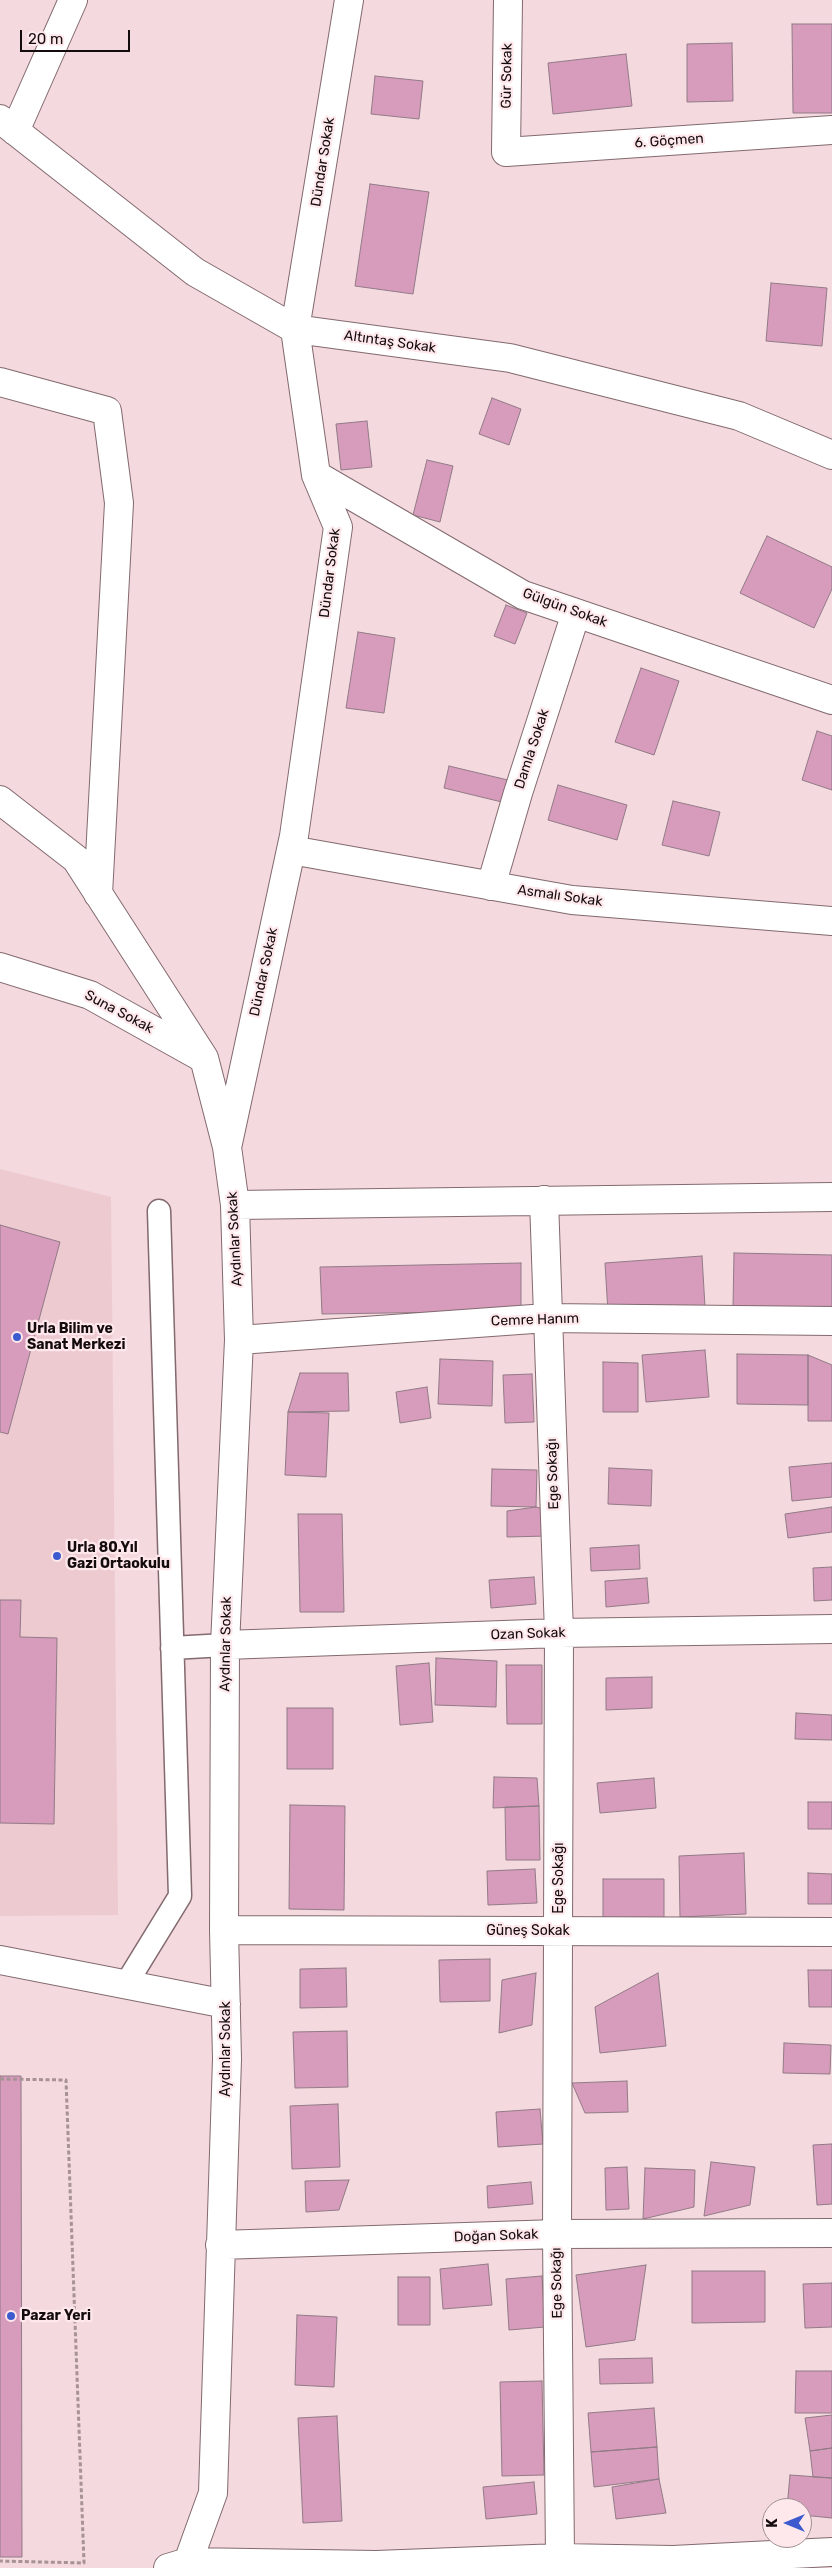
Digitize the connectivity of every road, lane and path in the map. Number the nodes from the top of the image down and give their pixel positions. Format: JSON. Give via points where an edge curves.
{"nodes":[{"id":1,"x":73,"y":0,"type":"edge"},
{"id":2,"x":349,"y":0,"type":"edge"},
{"id":3,"x":508,"y":0,"type":"edge"},
{"id":4,"x":8,"y":125,"type":"edge"},
{"id":5,"x":832,"y":130,"type":"edge"},
{"id":6,"x":506,"y":152,"type":"joint"},
{"id":7,"x":295,"y":329,"type":"junction"},
{"id":8,"x":0,"y":382,"type":"edge"},
{"id":9,"x":832,"y":455,"type":"edge"},
{"id":10,"x":316,"y":474,"type":"junction"},
{"id":11,"x":576,"y":613,"type":"junction"},
{"id":12,"x":832,"y":700,"type":"edge"},
{"id":13,"x":0,"y":800,"type":"edge"},
{"id":14,"x":291,"y":850,"type":"junction"},
{"id":15,"x":491,"y":886,"type":"junction"},
{"id":16,"x":98,"y":894,"type":"junction"},
{"id":17,"x":832,"y":921,"type":"edge"},
{"id":18,"x":0,"y":967,"type":"edge"},
{"id":19,"x":204,"y":1058,"type":"junction"},
{"id":20,"x":227,"y":1147,"type":"junction"},
{"id":21,"x":832,"y":1197,"type":"edge"},
{"id":22,"x":544,"y":1200,"type":"junction"},
{"id":23,"x":235,"y":1205,"type":"junction"},
{"id":24,"x":160,"y":1211,"type":"dead end"},
{"id":25,"x":546,"y":1318,"type":"junction"},
{"id":26,"x":832,"y":1322,"type":"edge"},
{"id":27,"x":239,"y":1340,"type":"junction"},
{"id":28,"x":832,"y":1629,"type":"edge"},
{"id":29,"x":559,"y":1633,"type":"junction"},
{"id":30,"x":225,"y":1645,"type":"junction"},
{"id":31,"x":172,"y":1648,"type":"junction"},
{"id":32,"x":224,"y":1930,"type":"junction"},
{"id":33,"x":559,"y":1931,"type":"junction"},
{"id":34,"x":832,"y":1932,"type":"edge"},
{"id":35,"x":0,"y":1960,"type":"edge"},
{"id":36,"x":126,"y":1984,"type":"junction"},
{"id":37,"x":226,"y":2004,"type":"junction"},
{"id":38,"x":0,"y":2079,"type":"edge"},
{"id":39,"x":557,"y":2234,"type":"junction"},
{"id":40,"x":832,"y":2234,"type":"edge"},
{"id":41,"x":220,"y":2245,"type":"junction"},
{"id":42,"x":832,"y":2552,"type":"edge"},
{"id":43,"x":560,"y":2558,"type":"junction"},
{"id":44,"x":0,"y":2561,"type":"edge"},
{"id":45,"x":673,"y":2564,"type":"edge"},
{"id":46,"x":178,"y":2565,"type":"edge"},
{"id":47,"x":376,"y":2566,"type":"edge"}],
"edges":[{"from":1,"to":4,"type":"street"},
{"from":2,"to":7,"type":"street","name":"Dündar Sokak"},
{"from":3,"to":6,"type":"street","name":"Gür Sokak"},
{"from":4,"to":7,"type":"street","name":"Altıntaş Sokak","via":[[195,272]]},
{"from":5,"to":6,"type":"street","name":"6. Göçmen"},
{"from":7,"to":9,"type":"street","name":"Altıntaş Sokak","via":[[510,358],[739,416]]},
{"from":7,"to":10,"type":"street","name":"Dündar Sokak"},
{"from":8,"to":16,"type":"street","via":[[107,411],[119,503]]},
{"from":10,"to":11,"type":"street","name":"Gülgün Sokak","via":[[523,594]]},
{"from":10,"to":14,"type":"street","name":"Dündar Sokak","via":[[338,527]]},
{"from":11,"to":12,"type":"street","name":"Gülgün Sokak"},
{"from":11,"to":15,"type":"street","name":"Damla Sokak"},
{"from":13,"to":16,"type":"street","name":"Aydınlar Sokak","via":[[76,860]]},
{"from":14,"to":15,"type":"street","name":"Asmalı Sokak"},
{"from":14,"to":20,"type":"street","name":"Dündar Sokak"},
{"from":15,"to":17,"type":"street","name":"Asmalı Sokak","via":[[572,900]]},
{"from":16,"to":19,"type":"street","name":"Aydınlar Sokak"},
{"from":18,"to":19,"type":"street","name":"Suna Sokak","via":[[90,995]]},
{"from":19,"to":20,"type":"street","name":"Aydınlar Sokak"},
{"from":20,"to":23,"type":"street","name":"Aydınlar Sokak"},
{"from":21,"to":22,"type":"street"},
{"from":22,"to":23,"type":"street"},
{"from":22,"to":25,"type":"street","name":"Ege Sokağı"},
{"from":23,"to":27,"type":"street","name":"Aydınlar Sokak"},
{"from":24,"to":31,"type":"lane"},
{"from":25,"to":26,"type":"street","name":"Cemre Hanım"},
{"from":25,"to":27,"type":"street","name":"Cemre Hanım"},
{"from":25,"to":29,"type":"street","name":"Ege Sokağı"},
{"from":27,"to":30,"type":"street","name":"Aydınlar Sokak"},
{"from":28,"to":29,"type":"street","name":"Ozan Sokak"},
{"from":29,"to":30,"type":"street","name":"Ozan Sokak"},
{"from":29,"to":33,"type":"street","name":"Ege Sokağı"},
{"from":30,"to":31,"type":"lane"},
{"from":30,"to":32,"type":"street","name":"Aydınlar Sokak"},
{"from":31,"to":36,"type":"lane","via":[[180,1896]]},
{"from":32,"to":33,"type":"street","name":"Güneş Sokak"},
{"from":32,"to":37,"type":"street","name":"Aydınlar Sokak"},
{"from":33,"to":34,"type":"street","name":"Güneş Sokak"},
{"from":33,"to":39,"type":"street","name":"Ege Sokağı"},
{"from":35,"to":36,"type":"street"},
{"from":36,"to":37,"type":"street"},
{"from":37,"to":41,"type":"street","name":"Aydınlar Sokak"},
{"from":38,"to":44,"type":"path","via":[[66,2080],[84,2563]]},
{"from":39,"to":40,"type":"street","name":"Doğan Sokak"},
{"from":39,"to":41,"type":"street","name":"Doğan Sokak"},
{"from":39,"to":43,"type":"street","name":"Ege Sokağı"},
{"from":41,"to":46,"type":"street","name":"Aydınlar Sokak","via":[[213,2493]]},
{"from":42,"to":45,"type":"street"},
{"from":43,"to":45,"type":"street"},
{"from":43,"to":47,"type":"street"},
{"from":46,"to":47,"type":"street"}]}
